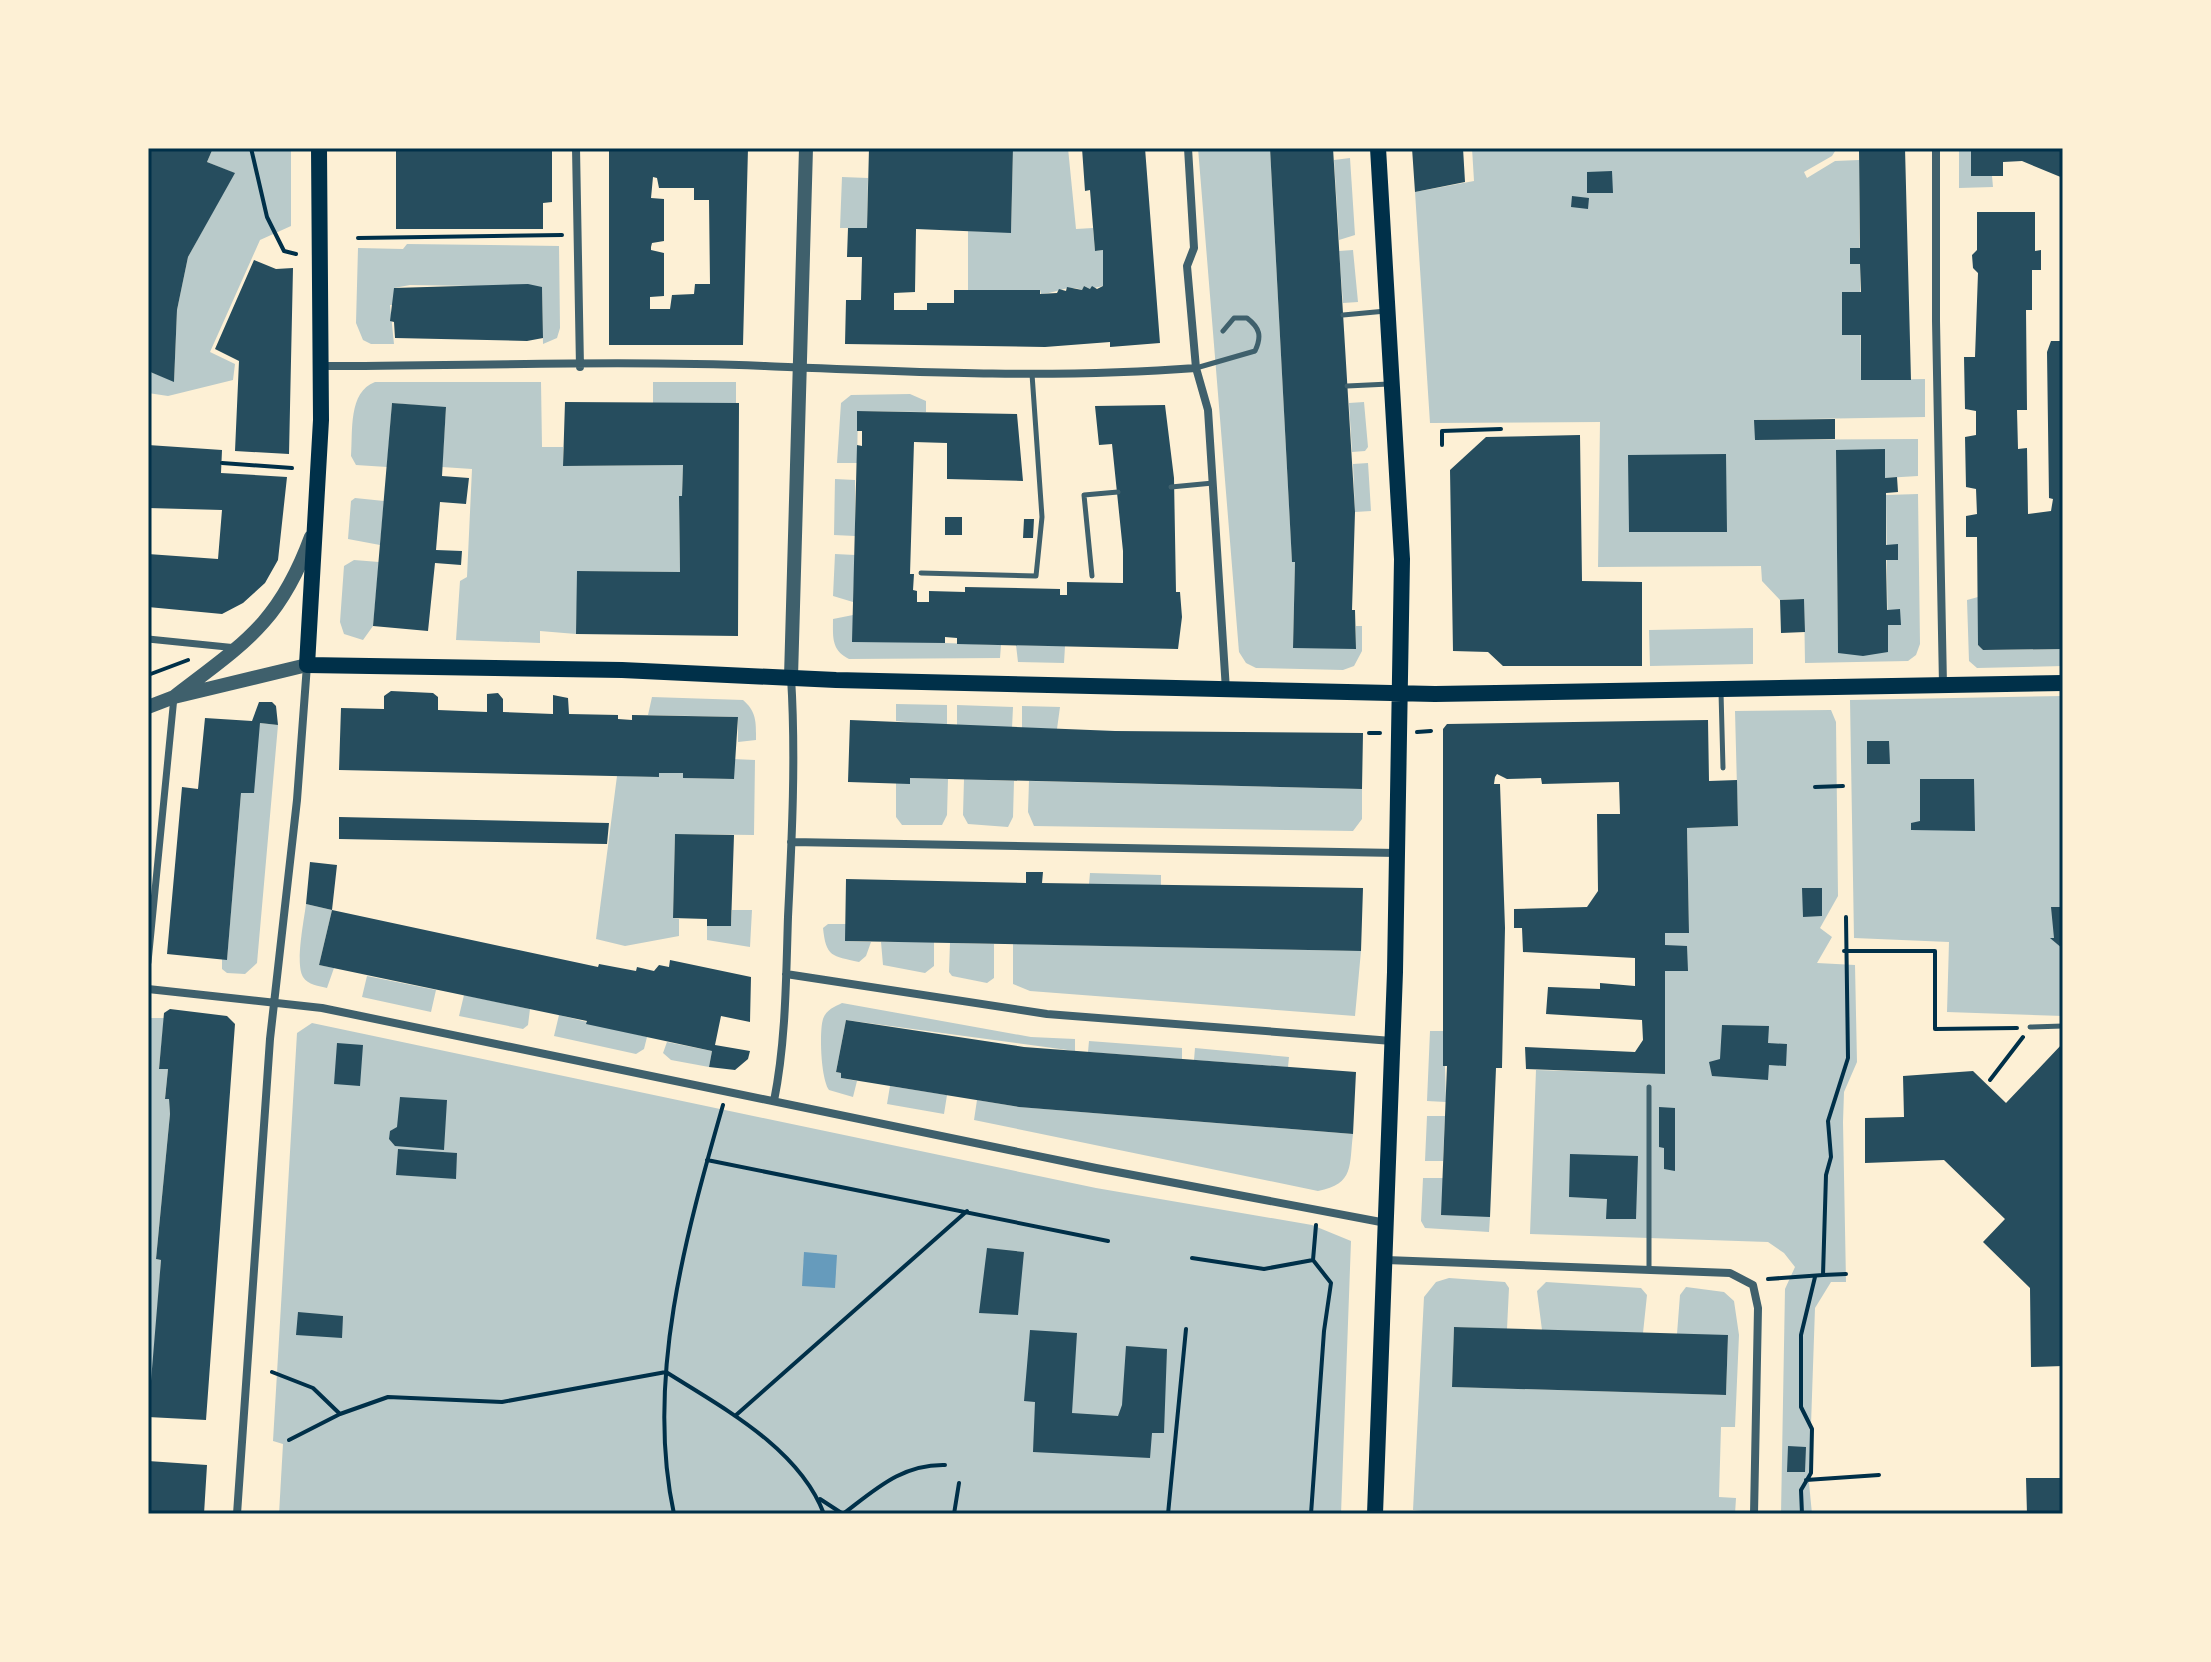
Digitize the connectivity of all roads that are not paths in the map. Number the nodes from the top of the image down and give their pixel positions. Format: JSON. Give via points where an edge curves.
{"nodes":[{"id":1,"x":319,"y":148,"type":"edge"},
{"id":2,"x":576,"y":148,"type":"edge"},
{"id":3,"x":806,"y":148,"type":"edge"},
{"id":4,"x":1188,"y":148,"type":"edge"},
{"id":5,"x":1378,"y":148,"type":"edge"},
{"id":6,"x":1936,"y":148,"type":"edge"},
{"id":7,"x":1390,"y":311,"type":"junction"},
{"id":8,"x":1343,"y":315,"type":"dead end"},
{"id":9,"x":1223,"y":331,"type":"dead end"},
{"id":10,"x":321,"y":366,"type":"junction"},
{"id":11,"x":580,"y":367,"type":"junction"},
{"id":12,"x":800,"y":368,"type":"junction"},
{"id":13,"x":1196,"y":368,"type":"junction"},
{"id":14,"x":1032,"y":373,"type":"junction"},
{"id":15,"x":1394,"y":384,"type":"junction"},
{"id":16,"x":1347,"y":386,"type":"dead end"},
{"id":17,"x":1214,"y":483,"type":"junction"},
{"id":18,"x":1171,"y":487,"type":"dead end"},
{"id":19,"x":1118,"y":492,"type":"dead end"},
{"id":20,"x":316,"y":523,"type":"junction"},
{"id":21,"x":921,"y":573,"type":"dead end"},
{"id":22,"x":1092,"y":576,"type":"dead end"},
{"id":23,"x":148,"y":639,"type":"edge"},
{"id":24,"x":240,"y":648,"type":"junction"},
{"id":25,"x":307,"y":665,"type":"junction"},
{"id":26,"x":791,"y":677,"type":"junction"},
{"id":27,"x":2063,"y":683,"type":"edge"},
{"id":28,"x":1943,"y":685,"type":"junction"},
{"id":29,"x":1226,"y":691,"type":"junction"},
{"id":30,"x":1721,"y":691,"type":"junction"},
{"id":31,"x":1399,"y":693,"type":"junction"},
{"id":32,"x":174,"y":697,"type":"junction"},
{"id":33,"x":148,"y":707,"type":"edge"},
{"id":34,"x":1723,"y":768,"type":"dead end"},
{"id":35,"x":791,"y":842,"type":"junction"},
{"id":36,"x":1398,"y":853,"type":"junction"},
{"id":37,"x":148,"y":962,"type":"edge"},
{"id":38,"x":786,"y":974,"type":"junction"},
{"id":39,"x":148,"y":989,"type":"edge"},
{"id":40,"x":274,"y":1002,"type":"junction"},
{"id":41,"x":2063,"y":1026,"type":"edge"},
{"id":42,"x":2030,"y":1027,"type":"road end"},
{"id":43,"x":1392,"y":1041,"type":"junction"},
{"id":44,"x":1649,"y":1087,"type":"dead end"},
{"id":45,"x":774,"y":1101,"type":"junction"},
{"id":46,"x":1386,"y":1223,"type":"junction"},
{"id":47,"x":1386,"y":1260,"type":"junction"},
{"id":48,"x":1649,"y":1270,"type":"junction"},
{"id":49,"x":237,"y":1514,"type":"edge"},
{"id":50,"x":1375,"y":1514,"type":"edge"},
{"id":51,"x":1754,"y":1514,"type":"edge"}],
"edges":[{"from":1,"to":10,"type":"main road"},
{"from":2,"to":11,"type":"street"},
{"from":3,"to":12,"type":"street"},
{"from":4,"to":13,"type":"street","via":[[1194,248],[1187,266]]},
{"from":5,"to":7,"type":"main road"},
{"from":6,"to":28,"type":"street"},
{"from":7,"to":8,"type":"lane"},
{"from":7,"to":15,"type":"main road"},
{"from":9,"to":13,"type":"lane","via":[[1234,318],[1247,318],[1257,326],[1260,339],[1255,351],[1242,357]]},
{"from":10,"to":11,"type":"street"},
{"from":10,"to":20,"type":"main road"},
{"from":11,"to":12,"type":"street"},
{"from":12,"to":14,"type":"street"},
{"from":12,"to":26,"type":"street"},
{"from":13,"to":14,"type":"street"},
{"from":13,"to":17,"type":"street","via":[[1208,410]]},
{"from":14,"to":21,"type":"lane","via":[[1042,517],[1036,576]]},
{"from":15,"to":16,"type":"lane"},
{"from":15,"to":31,"type":"main road","via":[[1401,503]]},
{"from":17,"to":18,"type":"lane"},
{"from":17,"to":29,"type":"street"},
{"from":19,"to":22,"type":"lane","via":[[1084,495]]},
{"from":20,"to":24,"type":"street","via":[[286,597]]},
{"from":20,"to":25,"type":"main road"},
{"from":23,"to":24,"type":"street"},
{"from":24,"to":32,"type":"street"},
{"from":25,"to":26,"type":"main road"},
{"from":25,"to":32,"type":"street"},
{"from":25,"to":40,"type":"street"},
{"from":26,"to":29,"type":"main road"},
{"from":26,"to":35,"type":"street"},
{"from":27,"to":28,"type":"main road"},
{"from":28,"to":30,"type":"main road"},
{"from":29,"to":31,"type":"main road"},
{"from":30,"to":31,"type":"main road"},
{"from":30,"to":34,"type":"lane"},
{"from":31,"to":36,"type":"main road"},
{"from":32,"to":33,"type":"street"},
{"from":32,"to":37,"type":"street"},
{"from":35,"to":36,"type":"street"},
{"from":35,"to":38,"type":"street"},
{"from":36,"to":43,"type":"main road"},
{"from":38,"to":43,"type":"street","via":[[1047,1014]]},
{"from":38,"to":45,"type":"street"},
{"from":39,"to":40,"type":"street"},
{"from":40,"to":45,"type":"street"},
{"from":40,"to":49,"type":"street"},
{"from":41,"to":42,"type":"lane"},
{"from":43,"to":46,"type":"main road"},
{"from":44,"to":48,"type":"lane"},
{"from":45,"to":46,"type":"street"},
{"from":46,"to":47,"type":"main road"},
{"from":47,"to":48,"type":"street"},
{"from":47,"to":50,"type":"main road"},
{"from":48,"to":51,"type":"street","via":[[1730,1273],[1753,1285],[1758,1308]]}]}
